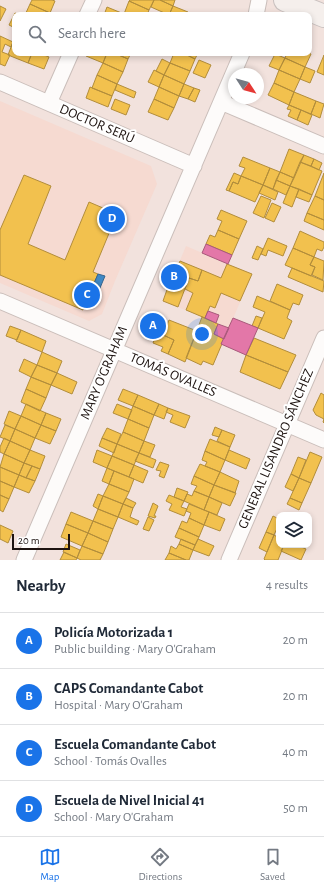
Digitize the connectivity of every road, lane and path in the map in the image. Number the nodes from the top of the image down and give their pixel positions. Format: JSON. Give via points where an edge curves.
{"nodes":[{"id":1,"x":94,"y":0,"type":"edge"},
{"id":2,"x":259,"y":0,"type":"edge"},
{"id":3,"x":285,"y":0,"type":"edge"},
{"id":4,"x":88,"y":12,"type":"edge"},
{"id":5,"x":257,"y":12,"type":"edge"},
{"id":6,"x":324,"y":16,"type":"edge"},
{"id":7,"x":70,"y":56,"type":"edge"},
{"id":8,"x":241,"y":56,"type":"edge"},
{"id":9,"x":0,"y":82,"type":"edge"},
{"id":10,"x":221,"y":102,"type":"junction"},
{"id":11,"x":49,"y":103,"type":"junction"},
{"id":12,"x":324,"y":146,"type":"edge"},
{"id":13,"x":194,"y":166,"type":"junction"},
{"id":14,"x":0,"y":301,"type":"edge"},
{"id":15,"x":324,"y":338,"type":"edge"},
{"id":16,"x":114,"y":350,"type":"junction"},
{"id":17,"x":287,"y":424,"type":"junction"},
{"id":18,"x":324,"y":440,"type":"edge"},
{"id":19,"x":24,"y":560,"type":"edge"},
{"id":20,"x":228,"y":560,"type":"edge"}],
"edges":[{"from":1,"to":4,"type":"street"},
{"from":2,"to":5,"type":"street"},
{"from":3,"to":6,"type":"main road"},
{"from":7,"to":11,"type":"street"},
{"from":8,"to":10,"type":"street","name":"MARY O'GRAHAM"},
{"from":9,"to":11,"type":"street","name":"DOCTOR SERÚ"},
{"from":10,"to":12,"type":"street"},
{"from":10,"to":13,"type":"street","name":"MARY O'GRAHAM"},
{"from":11,"to":13,"type":"street","name":"DOCTOR SERÚ"},
{"from":13,"to":16,"type":"street","name":"MARY O'GRAHAM"},
{"from":14,"to":16,"type":"street","name":"TOMÁS OVALLES"},
{"from":15,"to":17,"type":"street","name":"GENERAL LISANDRO SÁNCHEZ"},
{"from":16,"to":17,"type":"street","name":"TOMÁS OVALLES"},
{"from":16,"to":19,"type":"street","name":"MARY O'GRAHAM"},
{"from":17,"to":18,"type":"street","name":"TOMÁS OVALLES"},
{"from":17,"to":20,"type":"street","name":"GENERAL LISANDRO SÁNCHEZ"}]}
